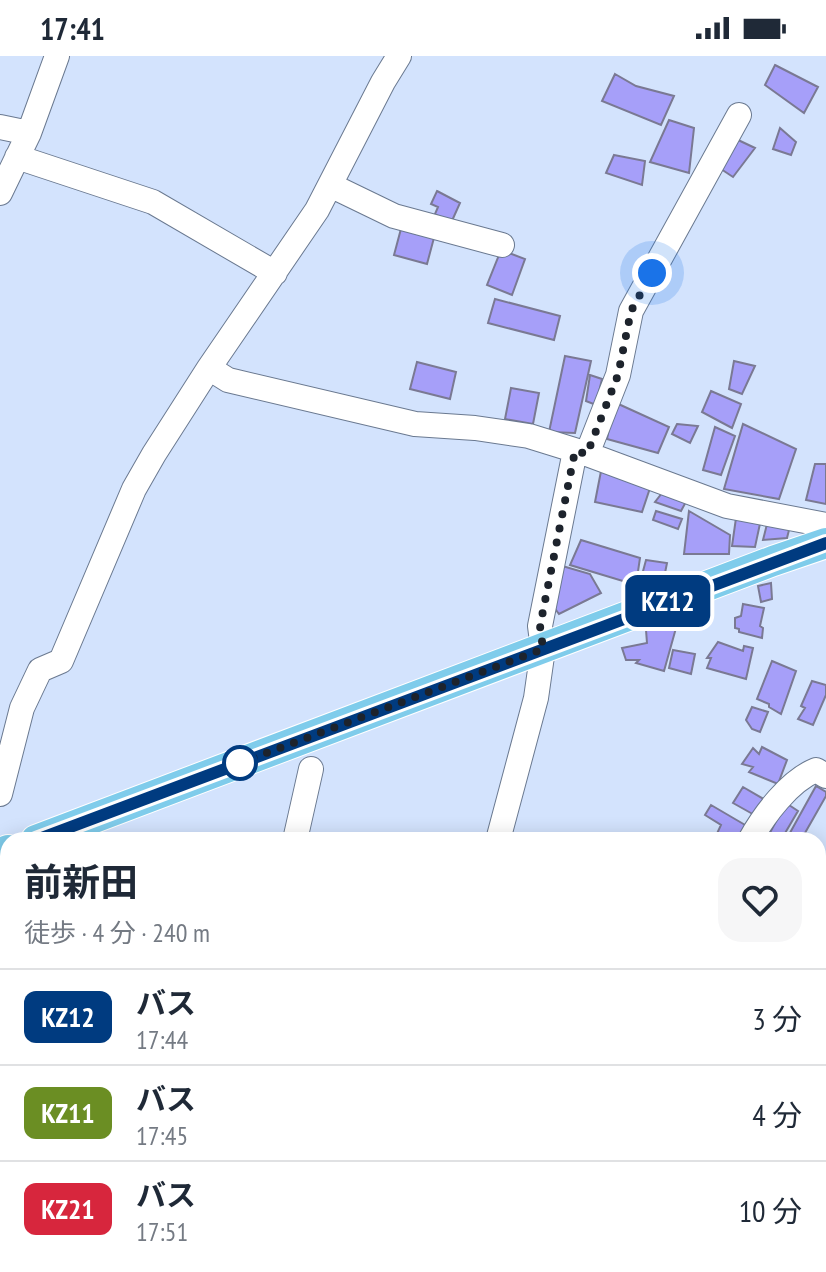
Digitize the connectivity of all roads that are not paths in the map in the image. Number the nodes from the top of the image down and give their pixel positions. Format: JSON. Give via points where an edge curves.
{"nodes":[{"id":1,"x":57,"y":56,"type":"edge"},
{"id":2,"x":399,"y":56,"type":"edge"},
{"id":3,"x":739,"y":115,"type":"dead end"},
{"id":4,"x":0,"y":127,"type":"edge"},
{"id":5,"x":29,"y":133,"type":"junction"},
{"id":6,"x":17,"y":157,"type":"junction"},
{"id":7,"x":330,"y":185,"type":"junction"},
{"id":8,"x":0,"y":193,"type":"edge"},
{"id":9,"x":502,"y":245,"type":"dead end"},
{"id":10,"x":275,"y":273,"type":"junction"},
{"id":11,"x":209,"y":368,"type":"junction"},
{"id":12,"x":581,"y":452,"type":"junction"},
{"id":13,"x":826,"y":525,"type":"edge"},
{"id":14,"x":826,"y":543,"type":"edge"},
{"id":15,"x":543,"y":649,"type":"junction"},
{"id":16,"x":311,"y":769,"type":"dead end"},
{"id":17,"x":826,"y":776,"type":"edge"},
{"id":18,"x":0,"y":794,"type":"edge"},
{"id":19,"x":82,"y":832,"type":"edge"},
{"id":20,"x":297,"y":832,"type":"edge"},
{"id":21,"x":500,"y":832,"type":"edge"},
{"id":22,"x":755,"y":832,"type":"edge"}],
"edges":[{"from":1,"to":5,"type":"street"},
{"from":2,"to":7,"type":"street"},
{"from":3,"to":12,"type":"street","via":[[631,311],[618,375]]},
{"from":4,"to":5,"type":"street"},
{"from":5,"to":6,"type":"street"},
{"from":6,"to":8,"type":"street"},
{"from":6,"to":10,"type":"street","via":[[153,202]]},
{"from":7,"to":9,"type":"street","via":[[394,216]]},
{"from":7,"to":10,"type":"street"},
{"from":10,"to":11,"type":"street"},
{"from":11,"to":12,"type":"street","via":[[228,380],[415,424],[529,436]]},
{"from":11,"to":18,"type":"street","via":[[134,489],[61,661],[40,670],[22,708]]},
{"from":12,"to":13,"type":"street","via":[[727,506]]},
{"from":12,"to":15,"type":"street","via":[[540,626]]},
{"from":14,"to":15,"type":"main road"},
{"from":15,"to":19,"type":"main road"},
{"from":15,"to":21,"type":"street","via":[[536,698]]},
{"from":16,"to":20,"type":"street"},
{"from":17,"to":22,"type":"street","via":[[816,770],[803,775]]}]}
